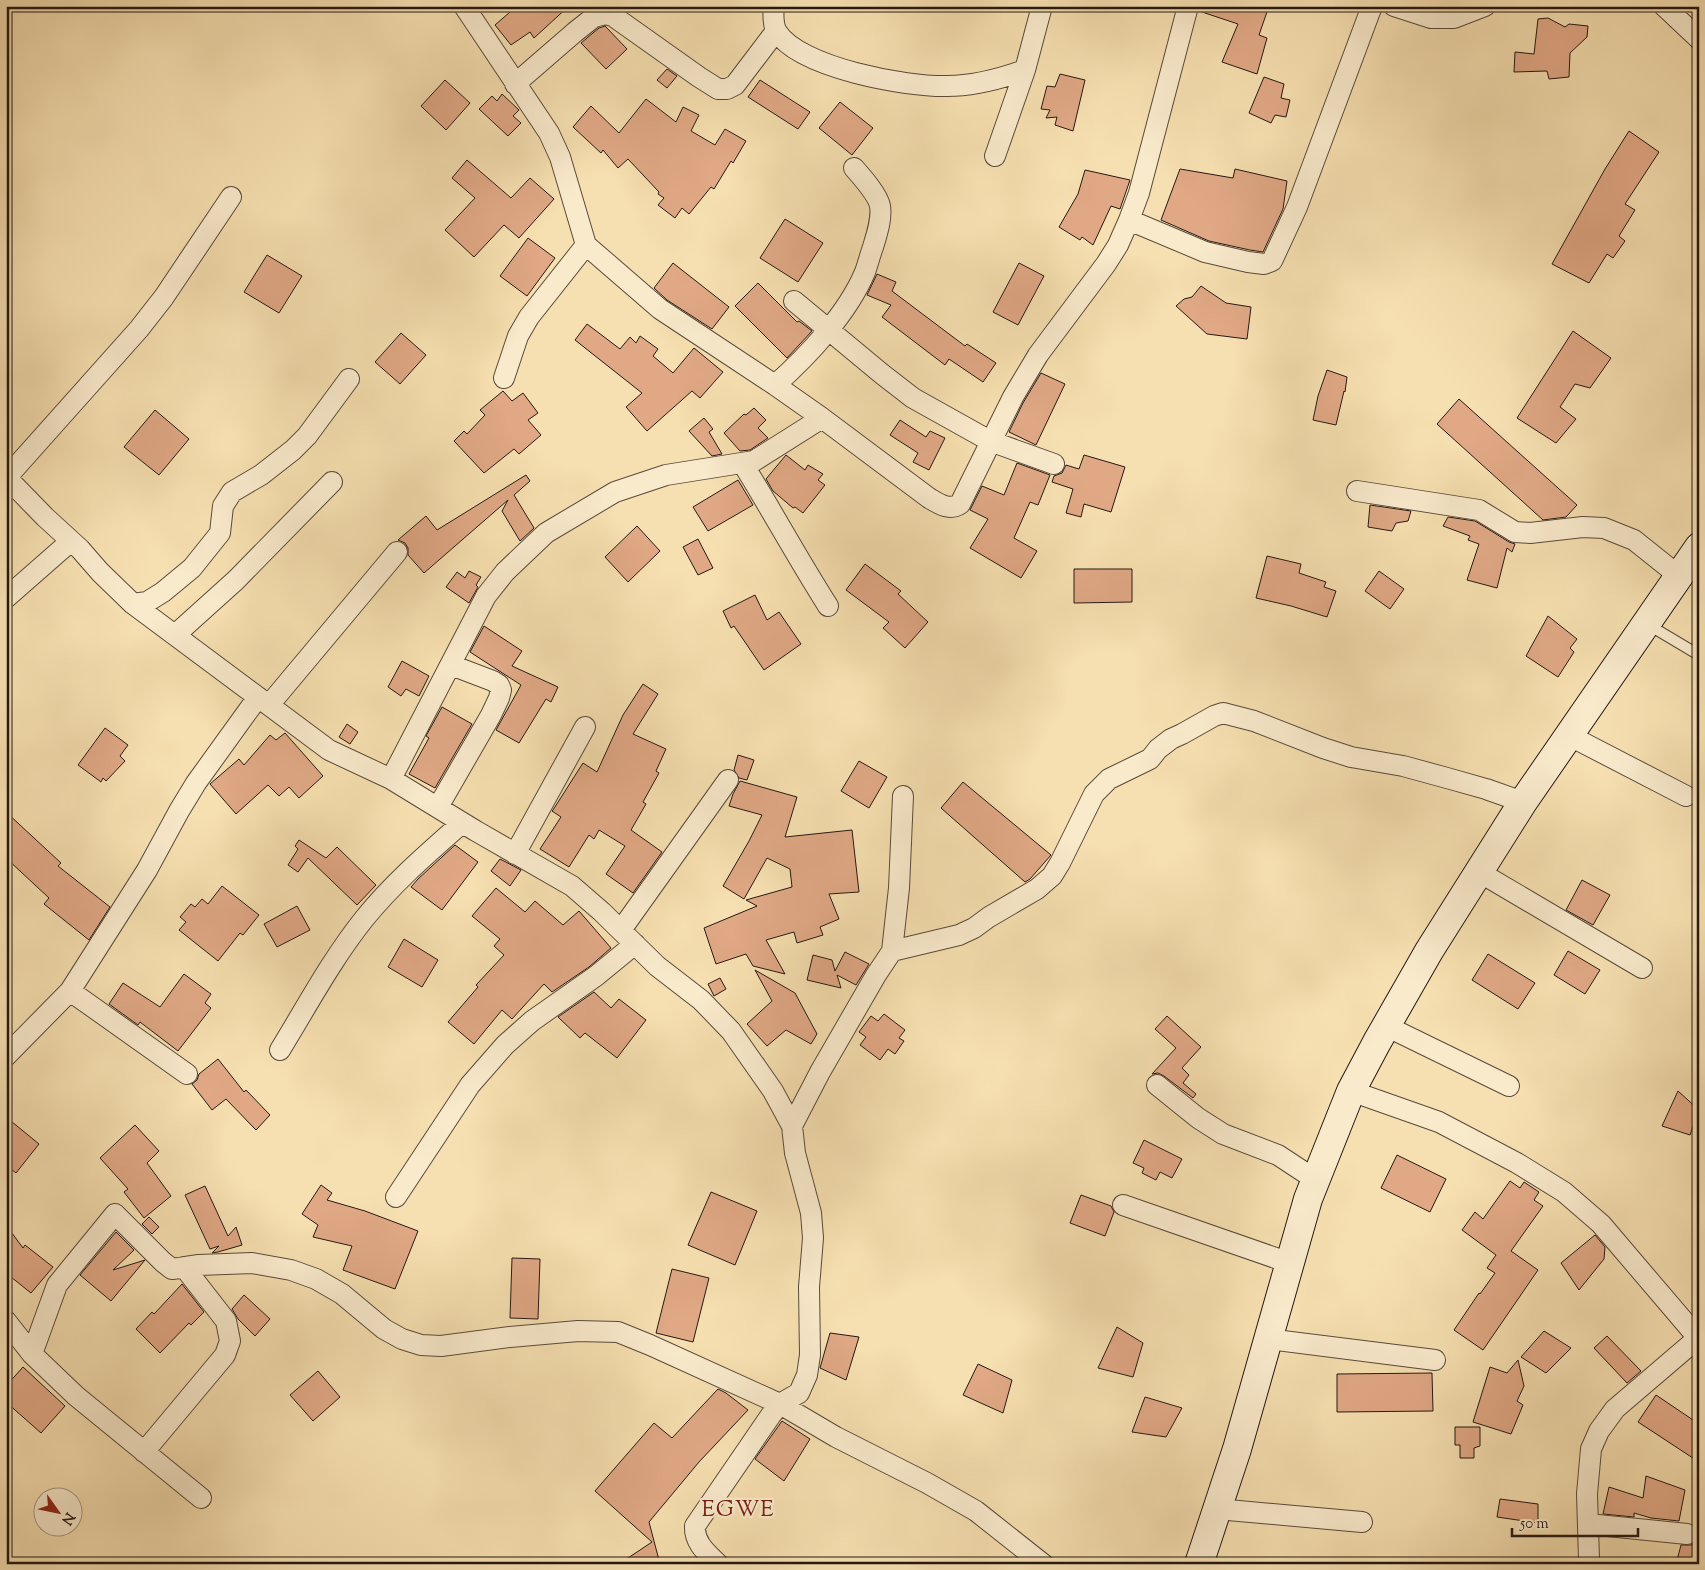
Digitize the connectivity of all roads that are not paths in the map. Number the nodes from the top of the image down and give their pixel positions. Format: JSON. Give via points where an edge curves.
{"nodes":[{"id":1,"x":464,"y":6,"type":"edge"},
{"id":2,"x":774,"y":6,"type":"edge"},
{"id":3,"x":1042,"y":6,"type":"edge"},
{"id":4,"x":1188,"y":6,"type":"edge"},
{"id":5,"x":1372,"y":6,"type":"edge"},
{"id":6,"x":1394,"y":6,"type":"edge"},
{"id":7,"x":1484,"y":6,"type":"edge"},
{"id":8,"x":1664,"y":6,"type":"edge"},
{"id":9,"x":776,"y":32,"type":"junction"},
{"id":10,"x":1699,"y":39,"type":"edge"},
{"id":11,"x":1025,"y":70,"type":"junction"},
{"id":12,"x":516,"y":84,"type":"junction"},
{"id":13,"x":995,"y":156,"type":"dead end"},
{"id":14,"x":854,"y":168,"type":"dead end"},
{"id":15,"x":231,"y":197,"type":"dead end"},
{"id":16,"x":1129,"y":220,"type":"junction"},
{"id":17,"x":586,"y":245,"type":"junction"},
{"id":18,"x":794,"y":301,"type":"dead end"},
{"id":19,"x":828,"y":329,"type":"junction"},
{"id":20,"x":504,"y":378,"type":"dead end"},
{"id":21,"x":349,"y":379,"type":"dead end"},
{"id":22,"x":775,"y":385,"type":"junction"},
{"id":23,"x":822,"y":418,"type":"junction"},
{"id":24,"x":990,"y":442,"type":"junction"},
{"id":25,"x":743,"y":464,"type":"junction"},
{"id":26,"x":1054,"y":464,"type":"dead end"},
{"id":27,"x":6,"y":477,"type":"edge"},
{"id":28,"x":332,"y":482,"type":"dead end"},
{"id":29,"x":1357,"y":491,"type":"dead end"},
{"id":30,"x":71,"y":541,"type":"junction"},
{"id":31,"x":1699,"y":547,"type":"edge"},
{"id":32,"x":397,"y":552,"type":"dead end"},
{"id":33,"x":1679,"y":576,"type":"junction"},
{"id":34,"x":6,"y":598,"type":"edge"},
{"id":35,"x":133,"y":604,"type":"junction"},
{"id":36,"x":828,"y":606,"type":"dead end"},
{"id":37,"x":1646,"y":624,"type":"junction"},
{"id":38,"x":175,"y":635,"type":"junction"},
{"id":39,"x":1699,"y":656,"type":"edge"},
{"id":40,"x":451,"y":665,"type":"junction"},
{"id":41,"x":263,"y":701,"type":"junction"},
{"id":42,"x":585,"y":727,"type":"dead end"},
{"id":43,"x":1570,"y":736,"type":"junction"},
{"id":44,"x":391,"y":779,"type":"junction"},
{"id":45,"x":728,"y":780,"type":"dead end"},
{"id":46,"x":903,"y":796,"type":"dead end"},
{"id":47,"x":1686,"y":796,"type":"dead end"},
{"id":48,"x":1523,"y":802,"type":"junction"},
{"id":49,"x":438,"y":808,"type":"junction"},
{"id":50,"x":462,"y":823,"type":"junction"},
{"id":51,"x":515,"y":854,"type":"junction"},
{"id":52,"x":1479,"y":872,"type":"junction"},
{"id":53,"x":621,"y":930,"type":"junction"},
{"id":54,"x":635,"y":944,"type":"junction"},
{"id":55,"x":892,"y":951,"type":"junction"},
{"id":56,"x":1642,"y":968,"type":"dead end"},
{"id":57,"x":70,"y":991,"type":"junction"},
{"id":58,"x":1386,"y":1026,"type":"junction"},
{"id":59,"x":280,"y":1050,"type":"dead end"},
{"id":60,"x":6,"y":1056,"type":"edge"},
{"id":61,"x":187,"y":1074,"type":"dead end"},
{"id":62,"x":1157,"y":1084,"type":"dead end"},
{"id":63,"x":1509,"y":1086,"type":"dead end"},
{"id":64,"x":1351,"y":1091,"type":"junction"},
{"id":65,"x":792,"y":1126,"type":"junction"},
{"id":66,"x":1316,"y":1180,"type":"junction"},
{"id":67,"x":396,"y":1197,"type":"dead end"},
{"id":68,"x":1123,"y":1205,"type":"dead end"},
{"id":69,"x":1290,"y":1263,"type":"junction"},
{"id":70,"x":184,"y":1267,"type":"junction"},
{"id":71,"x":6,"y":1321,"type":"edge"},
{"id":72,"x":1698,"y":1338,"type":"edge"},
{"id":73,"x":1268,"y":1339,"type":"junction"},
{"id":74,"x":32,"y":1354,"type":"junction"},
{"id":75,"x":1435,"y":1360,"type":"dead end"},
{"id":76,"x":780,"y":1404,"type":"junction"},
{"id":77,"x":144,"y":1452,"type":"junction"},
{"id":78,"x":201,"y":1498,"type":"dead end"},
{"id":79,"x":1217,"y":1509,"type":"junction"},
{"id":80,"x":1362,"y":1522,"type":"dead end"},
{"id":81,"x":1588,"y":1524,"type":"junction"},
{"id":82,"x":1687,"y":1534,"type":"dead end"},
{"id":83,"x":718,"y":1564,"type":"edge"},
{"id":84,"x":1043,"y":1564,"type":"edge"},
{"id":85,"x":1199,"y":1564,"type":"edge"},
{"id":86,"x":1591,"y":1564,"type":"edge"}],
"edges":[{"from":1,"to":12,"type":"street"},
{"from":2,"to":9,"type":"street"},
{"from":3,"to":11,"type":"street"},
{"from":4,"to":16,"type":"street"},
{"from":5,"to":16,"type":"street","via":[[1297,208],[1272,261],[1264,264],[1248,262],[1205,252]]},
{"from":6,"to":7,"type":"street","via":[[1431,18],[1454,18]]},
{"from":8,"to":10,"type":"street"},
{"from":9,"to":11,"type":"street","via":[[788,44],[813,58],[851,73],[899,82],[947,86],[984,82]]},
{"from":9,"to":12,"type":"street","via":[[735,85],[718,89],[613,16],[605,14],[594,17]]},
{"from":11,"to":13,"type":"street"},
{"from":12,"to":17,"type":"street","via":[[549,133],[560,157]]},
{"from":14,"to":19,"type":"street","via":[[880,204],[880,220],[865,272],[846,307]]},
{"from":15,"to":27,"type":"street","via":[[139,329]]},
{"from":16,"to":24,"type":"street","via":[[1106,264],[1038,355]]},
{"from":17,"to":20,"type":"street","via":[[529,317],[518,336]]},
{"from":17,"to":22,"type":"street","via":[[660,308]]},
{"from":18,"to":19,"type":"street"},
{"from":19,"to":22,"type":"street"},
{"from":19,"to":24,"type":"street","via":[[913,398]]},
{"from":21,"to":35,"type":"street","via":[[293,450],[232,492],[223,506],[220,533],[192,568],[147,602]]},
{"from":22,"to":23,"type":"street"},
{"from":23,"to":24,"type":"street","via":[[947,508],[960,504]]},
{"from":23,"to":25,"type":"street","via":[[754,461]]},
{"from":24,"to":26,"type":"street"},
{"from":25,"to":36,"type":"street"},
{"from":25,"to":40,"type":"street","via":[[666,475],[616,492],[546,533],[505,572],[486,596]]},
{"from":27,"to":30,"type":"street"},
{"from":28,"to":38,"type":"street","via":[[236,580]]},
{"from":29,"to":33,"type":"street","via":[[1479,510],[1515,532],[1604,528],[1634,540]]},
{"from":30,"to":34,"type":"street"},
{"from":30,"to":35,"type":"street"},
{"from":31,"to":33,"type":"street"},
{"from":32,"to":41,"type":"street"},
{"from":33,"to":37,"type":"street"},
{"from":35,"to":38,"type":"street"},
{"from":37,"to":39,"type":"lane"},
{"from":37,"to":43,"type":"street"},
{"from":38,"to":41,"type":"street"},
{"from":40,"to":44,"type":"street"},
{"from":40,"to":49,"type":"street","via":[[492,680],[501,690],[491,715]]},
{"from":41,"to":44,"type":"street","via":[[329,750]]},
{"from":41,"to":57,"type":"street","via":[[183,804],[147,870]]},
{"from":42,"to":51,"type":"street"},
{"from":43,"to":47,"type":"street"},
{"from":43,"to":48,"type":"street"},
{"from":44,"to":49,"type":"street"},
{"from":45,"to":53,"type":"street"},
{"from":46,"to":55,"type":"street"},
{"from":48,"to":52,"type":"street"},
{"from":48,"to":55,"type":"street","via":[[1448,778],[1323,748],[1254,721],[1223,713],[1171,739],[1150,759],[1109,779],[1094,794],[1052,876],[1037,889],[959,935]]},
{"from":49,"to":50,"type":"street"},
{"from":50,"to":51,"type":"street"},
{"from":50,"to":59,"type":"street","via":[[393,886],[364,919]]},
{"from":51,"to":53,"type":"street","via":[[572,886]]},
{"from":52,"to":56,"type":"street"},
{"from":52,"to":58,"type":"street"},
{"from":53,"to":54,"type":"street"},
{"from":54,"to":65,"type":"street","via":[[657,966],[701,1000],[731,1031],[773,1091]]},
{"from":54,"to":67,"type":"street","via":[[505,1045],[470,1085]]},
{"from":55,"to":65,"type":"street"},
{"from":57,"to":60,"type":"street"},
{"from":57,"to":61,"type":"street"},
{"from":58,"to":63,"type":"street"},
{"from":58,"to":64,"type":"street"},
{"from":62,"to":66,"type":"street","via":[[1223,1134],[1278,1156]]},
{"from":64,"to":66,"type":"street"},
{"from":64,"to":72,"type":"street","via":[[1439,1122],[1564,1192],[1601,1224]]},
{"from":65,"to":76,"type":"street","via":[[795,1153],[811,1213],[813,1238],[809,1287],[810,1355],[807,1376],[799,1393]]},
{"from":66,"to":69,"type":"street"},
{"from":68,"to":69,"type":"street"},
{"from":69,"to":73,"type":"street"},
{"from":70,"to":74,"type":"street","via":[[172,1269],[115,1214],[56,1285]]},
{"from":70,"to":76,"type":"street","via":[[252,1263],[316,1278],[342,1294],[384,1328],[421,1345],[441,1346],[578,1331],[618,1332]]},
{"from":70,"to":77,"type":"street","via":[[226,1321],[230,1341],[225,1355]]},
{"from":71,"to":74,"type":"street"},
{"from":72,"to":81,"type":"street","via":[[1615,1409],[1599,1430],[1591,1449]]},
{"from":73,"to":75,"type":"street"},
{"from":73,"to":79,"type":"street"},
{"from":74,"to":77,"type":"street","via":[[76,1396]]},
{"from":76,"to":83,"type":"street","via":[[695,1526],[698,1542]]},
{"from":76,"to":84,"type":"street","via":[[976,1511]]},
{"from":77,"to":78,"type":"street"},
{"from":79,"to":80,"type":"street"},
{"from":79,"to":85,"type":"street"},
{"from":81,"to":82,"type":"street"},
{"from":81,"to":86,"type":"street"}]}
